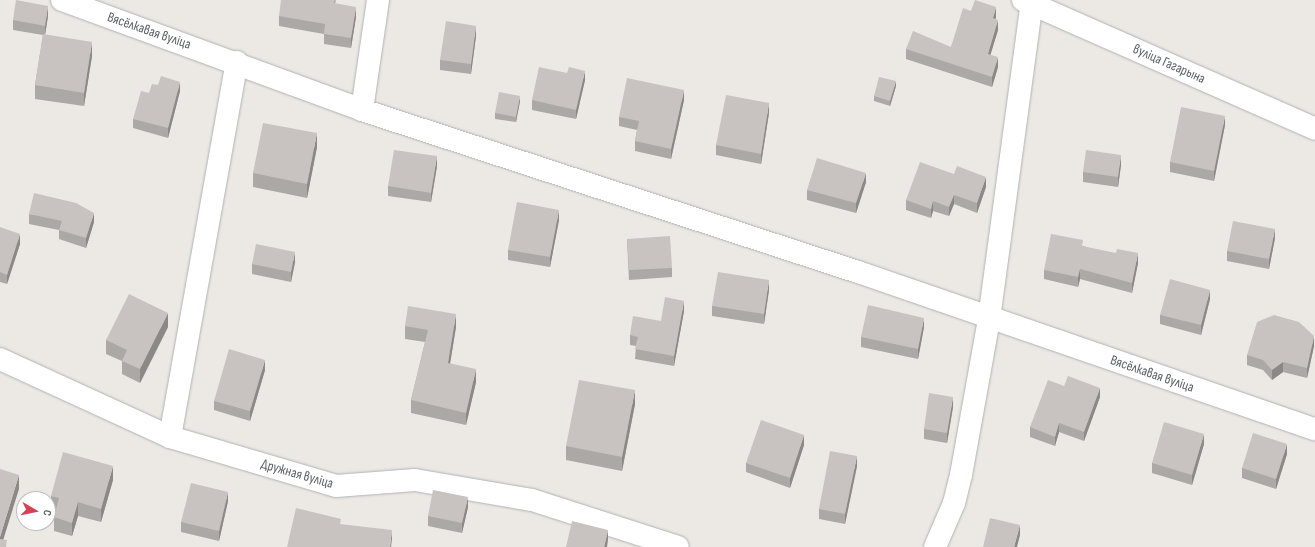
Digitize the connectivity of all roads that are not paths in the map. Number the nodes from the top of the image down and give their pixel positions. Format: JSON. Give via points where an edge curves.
{"nodes":[{"id":1,"x":62,"y":0,"type":"edge"},
{"id":2,"x":378,"y":0,"type":"edge"},
{"id":3,"x":1029,"y":1,"type":"edge"},
{"id":4,"x":236,"y":62,"type":"junction"},
{"id":5,"x":362,"y":110,"type":"junction"},
{"id":6,"x":1315,"y":129,"type":"edge"},
{"id":7,"x":989,"y":319,"type":"junction"},
{"id":8,"x":0,"y":359,"type":"edge"},
{"id":9,"x":1315,"y":429,"type":"edge"},
{"id":10,"x":170,"y":437,"type":"junction"},
{"id":11,"x":678,"y":547,"type":"edge"},
{"id":12,"x":935,"y":547,"type":"edge"}],
"edges":[{"from":1,"to":4,"type":"street","name":"Вясёлкавая вуліца"},
{"from":2,"to":5,"type":"street"},
{"from":3,"to":6,"type":"street","name":"вуліца Гагарына"},
{"from":3,"to":7,"type":"street"},
{"from":4,"to":5,"type":"street","name":"Вясёлкавая вуліца"},
{"from":4,"to":10,"type":"street"},
{"from":5,"to":7,"type":"street","name":"Вясёлкавая вуліца","via":[[858,272]]},
{"from":7,"to":9,"type":"street","name":"Вясёлкавая вуліца"},
{"from":7,"to":12,"type":"street","via":[[959,482]]},
{"from":8,"to":10,"type":"street","name":"Дружная вуліца"},
{"from":10,"to":11,"type":"street","name":"Дружная вуліца","via":[[336,486],[415,480],[532,500]]}]}
